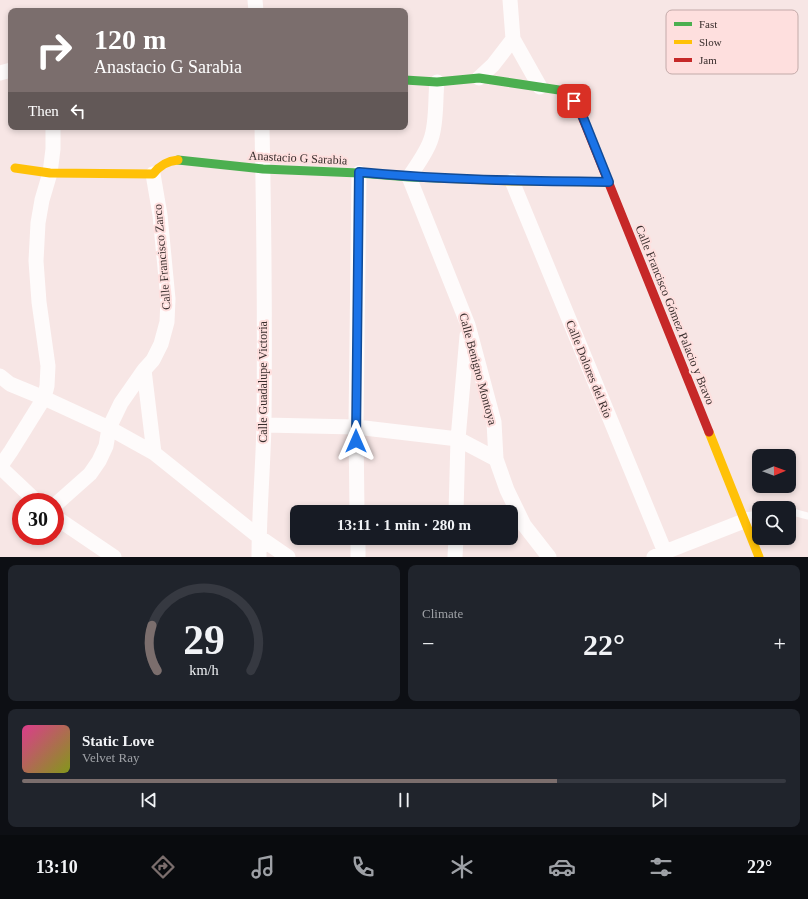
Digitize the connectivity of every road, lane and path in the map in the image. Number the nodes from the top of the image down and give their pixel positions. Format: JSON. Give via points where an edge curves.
{"nodes":[{"id":1,"x":510,"y":0,"type":"edge"},
{"id":2,"x":513,"y":40,"type":"junction"},
{"id":3,"x":479,"y":78,"type":"junction"},
{"id":4,"x":408,"y":80,"type":"edge"},
{"id":5,"x":436,"y":82,"type":"junction"},
{"id":6,"x":540,"y":87,"type":"junction"},
{"id":7,"x":53,"y":130,"type":"edge"},
{"id":8,"x":262,"y":130,"type":"edge"},
{"id":9,"x":15,"y":168,"type":"dead end"},
{"id":10,"x":263,"y":169,"type":"junction"},
{"id":11,"x":359,"y":172,"type":"junction"},
{"id":12,"x":50,"y":173,"type":"junction"},
{"id":13,"x":153,"y":174,"type":"junction"},
{"id":14,"x":409,"y":177,"type":"junction"},
{"id":15,"x":512,"y":181,"type":"junction"},
{"id":16,"x":609,"y":182,"type":"junction"},
{"id":17,"x":468,"y":325,"type":"junction"},
{"id":18,"x":144,"y":370,"type":"junction"},
{"id":19,"x":0,"y":376,"type":"edge"},
{"id":20,"x":44,"y":398,"type":"junction"},
{"id":21,"x":264,"y":425,"type":"junction"},
{"id":22,"x":356,"y":427,"type":"junction"},
{"id":23,"x":109,"y":428,"type":"junction"},
{"id":24,"x":458,"y":439,"type":"junction"},
{"id":25,"x":154,"y":453,"type":"junction"},
{"id":26,"x":496,"y":459,"type":"junction"},
{"id":27,"x":0,"y":467,"type":"edge"},
{"id":28,"x":27,"y":493,"type":"edge"},
{"id":29,"x":64,"y":497,"type":"edge"},
{"id":30,"x":357,"y":505,"type":"edge"},
{"id":31,"x":456,"y":505,"type":"edge"},
{"id":32,"x":796,"y":513,"type":"edge"},
{"id":33,"x":752,"y":516,"type":"edge"},
{"id":34,"x":808,"y":516,"type":"edge"},
{"id":35,"x":743,"y":519,"type":"junction"},
{"id":36,"x":64,"y":523,"type":"edge"},
{"id":37,"x":259,"y":537,"type":"junction"},
{"id":38,"x":358,"y":545,"type":"edge"},
{"id":39,"x":662,"y":555,"type":"edge"},
{"id":40,"x":114,"y":557,"type":"edge"},
{"id":41,"x":259,"y":557,"type":"edge"},
{"id":42,"x":288,"y":557,"type":"edge"},
{"id":43,"x":358,"y":557,"type":"edge"},
{"id":44,"x":549,"y":557,"type":"edge"},
{"id":45,"x":759,"y":557,"type":"edge"}],
"edges":[{"from":1,"to":2,"type":"street"},
{"from":2,"to":3,"type":"street"},
{"from":2,"to":6,"type":"street"},
{"from":3,"to":5,"type":"street"},
{"from":3,"to":6,"type":"street"},
{"from":4,"to":5,"type":"street"},
{"from":5,"to":14,"type":"street","via":[[431,138]]},
{"from":6,"to":16,"type":"street","name":"Calle Francisco Gómez Palacio y Bravo","via":[[559,90],[574,101]]},
{"from":7,"to":12,"type":"street"},
{"from":8,"to":10,"type":"street","name":"Calle Guadalupe Victoria"},
{"from":9,"to":12,"type":"street"},
{"from":10,"to":11,"type":"street","name":"Anastacio G Sarabia"},
{"from":10,"to":13,"type":"street","name":"Anastacio G Sarabia","via":[[181,160],[160,165]]},
{"from":10,"to":21,"type":"street","name":"Calle Guadalupe Victoria"},
{"from":11,"to":14,"type":"street","name":"Anastacio G Sarabia"},
{"from":11,"to":22,"type":"street"},
{"from":12,"to":13,"type":"street"},
{"from":12,"to":20,"type":"street","via":[[38,223],[36,261],[48,366],[48,386]]},
{"from":13,"to":18,"type":"street","name":"Calle Francisco Zarco","via":[[160,215],[168,299],[167,322],[161,344],[153,360]]},
{"from":14,"to":15,"type":"street","name":"Anastacio G Sarabia"},
{"from":14,"to":17,"type":"street","name":"Calle Benigno Montoya"},
{"from":15,"to":16,"type":"street","name":"Anastacio G Sarabia"},
{"from":15,"to":39,"type":"street","name":"Calle Dolores del Río"},
{"from":16,"to":35,"type":"street","name":"Calle Francisco Gómez Palacio y Bravo"},
{"from":17,"to":24,"type":"street"},
{"from":17,"to":26,"type":"street","name":"Calle Benigno Montoya","via":[[494,422]]},
{"from":18,"to":23,"type":"street","name":"Calle Francisco Zarco","via":[[121,403]]},
{"from":18,"to":25,"type":"street"},
{"from":19,"to":20,"type":"street","via":[[10,384]]},
{"from":20,"to":23,"type":"street"},
{"from":20,"to":27,"type":"street"},
{"from":21,"to":22,"type":"street"},
{"from":21,"to":37,"type":"street","name":"Calle Guadalupe Victoria"},
{"from":22,"to":24,"type":"street"},
{"from":22,"to":30,"type":"street"},
{"from":23,"to":25,"type":"street"},
{"from":23,"to":29,"type":"street","name":"Calle Francisco Zarco","via":[[106,446],[95,467]]},
{"from":24,"to":26,"type":"street"},
{"from":24,"to":31,"type":"street"},
{"from":25,"to":37,"type":"street"},
{"from":26,"to":44,"type":"street","name":"Calle Benigno Montoya","via":[[506,490],[524,525]]},
{"from":27,"to":28,"type":"street"},
{"from":32,"to":34,"type":"lane"},
{"from":33,"to":35,"type":"lane"},
{"from":35,"to":39,"type":"street"},
{"from":35,"to":45,"type":"street","name":"Calle Francisco Gómez Palacio y Bravo"},
{"from":36,"to":40,"type":"street"},
{"from":37,"to":41,"type":"street","name":"Calle Guadalupe Victoria"},
{"from":37,"to":42,"type":"street"},
{"from":38,"to":43,"type":"street"}]}
